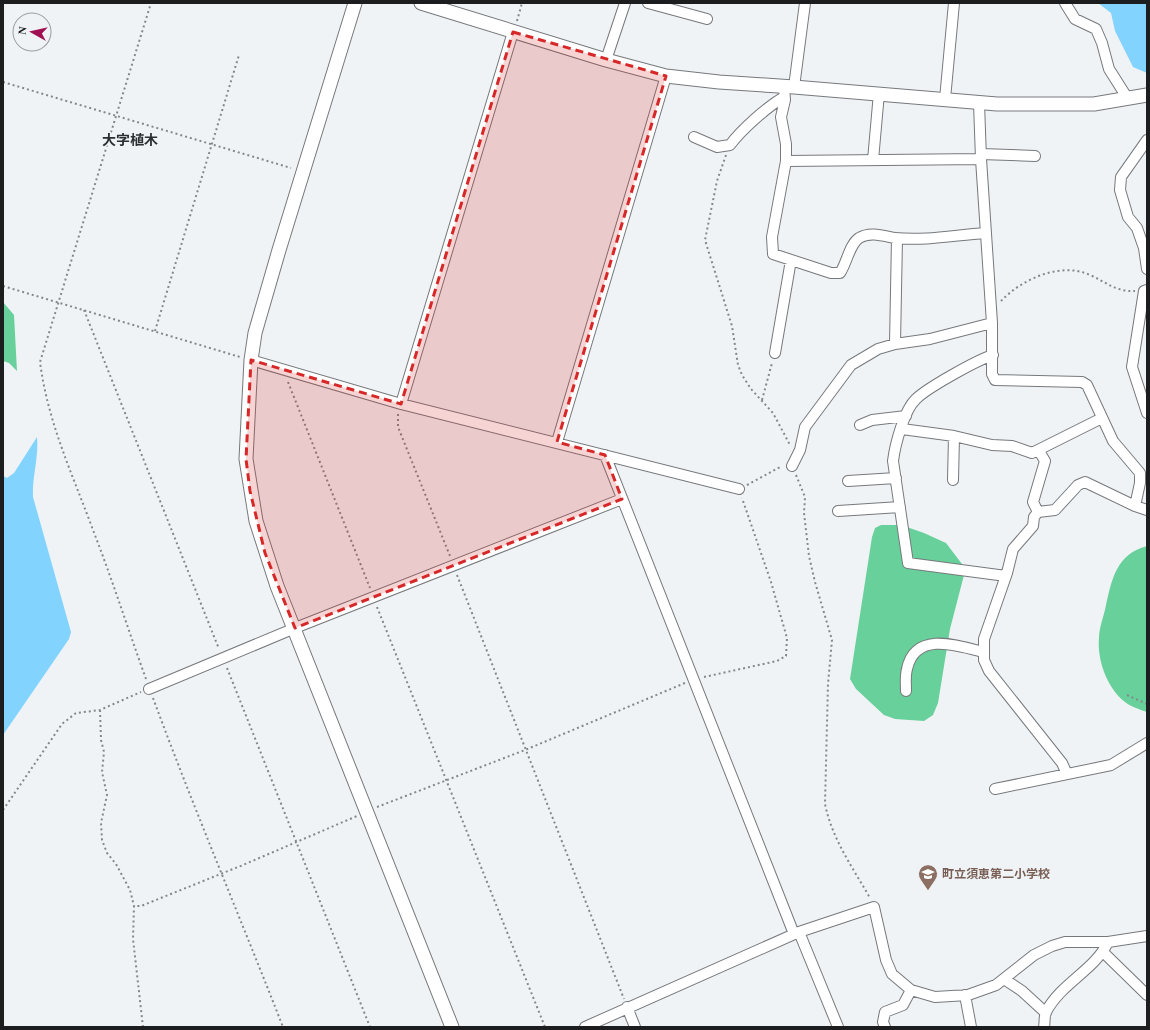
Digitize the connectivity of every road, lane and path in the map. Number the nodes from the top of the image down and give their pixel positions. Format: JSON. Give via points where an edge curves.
{"nodes":[{"id":1,"x":151,"y":3,"type":"edge"},
{"id":2,"x":355,"y":3,"type":"edge"},
{"id":3,"x":421,"y":3,"type":"edge"},
{"id":4,"x":522,"y":3,"type":"edge"},
{"id":5,"x":624,"y":3,"type":"edge"},
{"id":6,"x":648,"y":3,"type":"edge"},
{"id":7,"x":805,"y":3,"type":"edge"},
{"id":8,"x":954,"y":3,"type":"edge"},
{"id":9,"x":1065,"y":3,"type":"edge"},
{"id":10,"x":707,"y":19,"type":"dead end"},
{"id":11,"x":513,"y":32,"type":"junction"},
{"id":12,"x":239,"y":55,"type":"dead end"},
{"id":13,"x":606,"y":60,"type":"junction"},
{"id":14,"x":666,"y":76,"type":"junction"},
{"id":15,"x":3,"y":82,"type":"edge"},
{"id":16,"x":788,"y":90,"type":"junction"},
{"id":17,"x":879,"y":93,"type":"junction"},
{"id":18,"x":1147,"y":95,"type":"edge"},
{"id":19,"x":945,"y":99,"type":"junction"},
{"id":20,"x":1128,"y":99,"type":"junction"},
{"id":21,"x":979,"y":103,"type":"junction"},
{"id":22,"x":116,"y":116,"type":"junction"},
{"id":23,"x":694,"y":137,"type":"dead end"},
{"id":24,"x":1147,"y":140,"type":"edge"},
{"id":25,"x":730,"y":145,"type":"junction"},
{"id":26,"x":981,"y":156,"type":"junction"},
{"id":27,"x":1035,"y":156,"type":"dead end"},
{"id":28,"x":873,"y":160,"type":"junction"},
{"id":29,"x":786,"y":161,"type":"junction"},
{"id":30,"x":303,"y":171,"type":"junction"},
{"id":31,"x":985,"y":233,"type":"junction"},
{"id":32,"x":897,"y":238,"type":"junction"},
{"id":33,"x":791,"y":260,"type":"junction"},
{"id":34,"x":1147,"y":269,"type":"edge"},
{"id":35,"x":3,"y":286,"type":"edge"},
{"id":36,"x":1146,"y":290,"type":"edge"},
{"id":37,"x":58,"y":303,"type":"junction"},
{"id":38,"x":991,"y":310,"type":"junction"},
{"id":39,"x":992,"y":323,"type":"junction"},
{"id":40,"x":155,"y":331,"type":"junction"},
{"id":41,"x":895,"y":344,"type":"junction"},
{"id":42,"x":776,"y":353,"type":"dead end"},
{"id":43,"x":993,"y":355,"type":"junction"},
{"id":44,"x":251,"y":360,"type":"junction"},
{"id":45,"x":283,"y":370,"type":"junction"},
{"id":46,"x":768,"y":374,"type":"dead end"},
{"id":47,"x":762,"y":400,"type":"junction"},
{"id":48,"x":400,"y":404,"type":"junction"},
{"id":49,"x":1147,"y":413,"type":"edge"},
{"id":50,"x":906,"y":416,"type":"junction"},
{"id":51,"x":1102,"y":418,"type":"junction"},
{"id":52,"x":860,"y":425,"type":"dead end"},
{"id":53,"x":902,"y":430,"type":"junction"},
{"id":54,"x":954,"y":436,"type":"junction"},
{"id":55,"x":557,"y":442,"type":"junction"},
{"id":56,"x":1039,"y":451,"type":"junction"},
{"id":57,"x":605,"y":455,"type":"junction"},
{"id":58,"x":794,"y":463,"type":"junction"},
{"id":59,"x":896,"y":478,"type":"junction"},
{"id":60,"x":953,"y":480,"type":"dead end"},
{"id":61,"x":848,"y":481,"type":"dead end"},
{"id":62,"x":739,"y":489,"type":"junction"},
{"id":63,"x":622,"y":499,"type":"junction"},
{"id":64,"x":1136,"y":506,"type":"junction"},
{"id":65,"x":900,"y":507,"type":"junction"},
{"id":66,"x":1147,"y":510,"type":"edge"},
{"id":67,"x":838,"y":511,"type":"dead end"},
{"id":68,"x":1038,"y":512,"type":"junction"},
{"id":69,"x":454,"y":566,"type":"junction"},
{"id":70,"x":1006,"y":576,"type":"junction"},
{"id":71,"x":371,"y":590,"type":"dead end"},
{"id":72,"x":376,"y":603,"type":"dead end"},
{"id":73,"x":294,"y":628,"type":"junction"},
{"id":74,"x":983,"y":652,"type":"junction"},
{"id":75,"x":694,"y":679,"type":"junction"},
{"id":76,"x":149,"y":689,"type":"junction"},
{"id":77,"x":906,"y":691,"type":"dead end"},
{"id":78,"x":1127,"y":695,"type":"dead end"},
{"id":79,"x":1147,"y":704,"type":"edge"},
{"id":80,"x":100,"y":710,"type":"junction"},
{"id":81,"x":1147,"y":743,"type":"edge"},
{"id":82,"x":524,"y":750,"type":"junction"},
{"id":83,"x":1067,"y":774,"type":"junction"},
{"id":84,"x":995,"y":789,"type":"dead end"},
{"id":85,"x":3,"y":810,"type":"edge"},
{"id":86,"x":366,"y":812,"type":"junction"},
{"id":87,"x":222,"y":872,"type":"junction"},
{"id":88,"x":134,"y":906,"type":"junction"},
{"id":89,"x":874,"y":906,"type":"junction"},
{"id":90,"x":797,"y":933,"type":"junction"},
{"id":91,"x":1147,"y":936,"type":"edge"},
{"id":92,"x":1108,"y":942,"type":"junction"},
{"id":93,"x":1103,"y":952,"type":"junction"},
{"id":94,"x":1004,"y":979,"type":"junction"},
{"id":95,"x":911,"y":990,"type":"junction"},
{"id":96,"x":964,"y":995,"type":"junction"},
{"id":97,"x":1147,"y":995,"type":"edge"},
{"id":98,"x":627,"y":1007,"type":"junction"},
{"id":99,"x":1046,"y":1013,"type":"junction"},
{"id":100,"x":143,"y":1027,"type":"edge"},
{"id":101,"x":283,"y":1027,"type":"edge"},
{"id":102,"x":452,"y":1027,"type":"edge"},
{"id":103,"x":544,"y":1027,"type":"edge"},
{"id":104,"x":585,"y":1027,"type":"edge"},
{"id":105,"x":635,"y":1027,"type":"edge"},
{"id":106,"x":838,"y":1027,"type":"edge"},
{"id":107,"x":885,"y":1027,"type":"edge"},
{"id":108,"x":971,"y":1027,"type":"edge"},
{"id":109,"x":1044,"y":1027,"type":"edge"}],
"edges":[{"from":1,"to":22,"type":"path"},
{"from":2,"to":30,"type":"street"},
{"from":3,"to":11,"type":"street"},
{"from":4,"to":11,"type":"path"},
{"from":5,"to":13,"type":"street"},
{"from":6,"to":10,"type":"street"},
{"from":7,"to":16,"type":"street"},
{"from":8,"to":19,"type":"street"},
{"from":9,"to":20,"type":"street","via":[[1075,19],[1096,29],[1109,69]]},
{"from":11,"to":13,"type":"street"},
{"from":11,"to":48,"type":"street"},
{"from":12,"to":40,"type":"path"},
{"from":13,"to":14,"type":"street"},
{"from":14,"to":16,"type":"street"},
{"from":14,"to":55,"type":"street"},
{"from":15,"to":22,"type":"path"},
{"from":16,"to":17,"type":"street"},
{"from":16,"to":25,"type":"street"},
{"from":16,"to":29,"type":"street","via":[[781,117]]},
{"from":17,"to":19,"type":"street"},
{"from":17,"to":28,"type":"street"},
{"from":18,"to":20,"type":"street"},
{"from":19,"to":21,"type":"street"},
{"from":20,"to":21,"type":"street","via":[[1094,104]]},
{"from":21,"to":26,"type":"street"},
{"from":22,"to":30,"type":"path"},
{"from":22,"to":37,"type":"path"},
{"from":23,"to":25,"type":"street","via":[[717,147]]},
{"from":24,"to":34,"type":"street","via":[[1121,177],[1120,190],[1128,217],[1137,228],[1144,248]]},
{"from":25,"to":47,"type":"path","via":[[717,181],[705,240],[732,326],[740,370],[751,389]]},
{"from":26,"to":27,"type":"street"},
{"from":26,"to":28,"type":"street"},
{"from":26,"to":31,"type":"street"},
{"from":28,"to":29,"type":"street"},
{"from":29,"to":33,"type":"street","via":[[772,237],[772,254]]},
{"from":30,"to":44,"type":"street","via":[[258,321]]},
{"from":31,"to":32,"type":"street","via":[[916,240]]},
{"from":31,"to":38,"type":"street"},
{"from":32,"to":33,"type":"street","via":[[882,234],[859,238],[840,273],[831,273]]},
{"from":32,"to":41,"type":"street"},
{"from":33,"to":42,"type":"street"},
{"from":35,"to":37,"type":"path"},
{"from":36,"to":38,"type":"path","via":[[1117,290],[1082,272],[1060,270],[1036,277],[1017,287]]},
{"from":36,"to":49,"type":"street","via":[[1132,367]]},
{"from":37,"to":40,"type":"path"},
{"from":37,"to":76,"type":"path","via":[[40,362],[43,384],[58,443],[93,530]]},
{"from":38,"to":39,"type":"street"},
{"from":39,"to":41,"type":"street","via":[[930,339]]},
{"from":39,"to":43,"type":"street"},
{"from":40,"to":44,"type":"path"},
{"from":41,"to":58,"type":"street","via":[[878,349],[851,365],[805,427]]},
{"from":43,"to":50,"type":"street","via":[[929,389],[916,399]]},
{"from":43,"to":51,"type":"street","via":[[992,374],[996,380],[1087,384]]},
{"from":44,"to":45,"type":"street"},
{"from":44,"to":73,"type":"street","via":[[246,459],[250,491],[265,553]]},
{"from":45,"to":48,"type":"street"},
{"from":45,"to":71,"type":"path"},
{"from":46,"to":47,"type":"path"},
{"from":47,"to":58,"type":"path","via":[[773,413],[793,450]]},
{"from":48,"to":55,"type":"street"},
{"from":48,"to":69,"type":"path","via":[[398,427]]},
{"from":50,"to":52,"type":"street","via":[[872,420]]},
{"from":50,"to":53,"type":"street"},
{"from":51,"to":56,"type":"street"},
{"from":51,"to":64,"type":"street","via":[[1113,441],[1140,473]]},
{"from":53,"to":54,"type":"street"},
{"from":53,"to":59,"type":"street","via":[[893,461]]},
{"from":54,"to":56,"type":"street","via":[[992,445],[1012,446],[1032,453]]},
{"from":54,"to":60,"type":"street"},
{"from":55,"to":57,"type":"street"},
{"from":56,"to":68,"type":"street","via":[[1045,461],[1033,502]]},
{"from":57,"to":62,"type":"street"},
{"from":57,"to":63,"type":"street"},
{"from":58,"to":62,"type":"path","via":[[780,466],[765,477]]},
{"from":58,"to":89,"type":"path","via":[[805,497],[804,513],[809,556],[832,640],[828,684],[825,804],[829,823],[836,838]]},
{"from":59,"to":61,"type":"street"},
{"from":59,"to":65,"type":"street"},
{"from":62,"to":75,"type":"path","via":[[787,638],[786,656],[777,661]]},
{"from":63,"to":69,"type":"street"},
{"from":63,"to":75,"type":"street"},
{"from":64,"to":66,"type":"street"},
{"from":64,"to":68,"type":"street","via":[[1085,482],[1078,485],[1055,510]]},
{"from":65,"to":67,"type":"street"},
{"from":65,"to":70,"type":"street","via":[[908,563]]},
{"from":68,"to":70,"type":"street","via":[[1034,517],[1033,526],[1013,549]]},
{"from":69,"to":73,"type":"street"},
{"from":69,"to":82,"type":"path"},
{"from":70,"to":74,"type":"street","via":[[984,639]]},
{"from":72,"to":103,"type":"path"},
{"from":73,"to":76,"type":"street"},
{"from":73,"to":86,"type":"street"},
{"from":74,"to":77,"type":"street","via":[[962,646],[928,643],[917,649],[911,658],[907,669]]},
{"from":74,"to":83,"type":"street","via":[[989,671],[1062,763]]},
{"from":75,"to":82,"type":"path"},
{"from":75,"to":90,"type":"street"},
{"from":76,"to":80,"type":"path"},
{"from":76,"to":87,"type":"path","via":[[185,785]]},
{"from":78,"to":79,"type":"path"},
{"from":80,"to":85,"type":"path","via":[[76,713],[62,724]]},
{"from":80,"to":88,"type":"path","via":[[104,752],[102,772],[107,795],[101,823],[102,840],[130,890]]},
{"from":81,"to":83,"type":"street","via":[[1111,764]]},
{"from":82,"to":86,"type":"path"},
{"from":82,"to":98,"type":"path"},
{"from":83,"to":84,"type":"street"},
{"from":86,"to":87,"type":"path"},
{"from":86,"to":102,"type":"street"},
{"from":87,"to":88,"type":"path","via":[[141,906]]},
{"from":87,"to":101,"type":"path"},
{"from":88,"to":100,"type":"path","via":[[134,953]]},
{"from":89,"to":90,"type":"street"},
{"from":89,"to":95,"type":"street","via":[[886,960],[892,974]]},
{"from":90,"to":98,"type":"street"},
{"from":90,"to":106,"type":"street"},
{"from":91,"to":92,"type":"street"},
{"from":92,"to":93,"type":"street"},
{"from":92,"to":94,"type":"street","via":[[1065,942],[1052,946],[1034,955]]},
{"from":93,"to":97,"type":"street"},
{"from":93,"to":99,"type":"street","via":[[1056,998]]},
{"from":94,"to":96,"type":"street","via":[[996,985]]},
{"from":94,"to":99,"type":"street"},
{"from":95,"to":96,"type":"street","via":[[935,997]]},
{"from":95,"to":107,"type":"street","via":[[903,1005],[885,1012]]},
{"from":96,"to":108,"type":"street"},
{"from":98,"to":104,"type":"street"},
{"from":98,"to":105,"type":"street"},
{"from":99,"to":109,"type":"street"}]}
